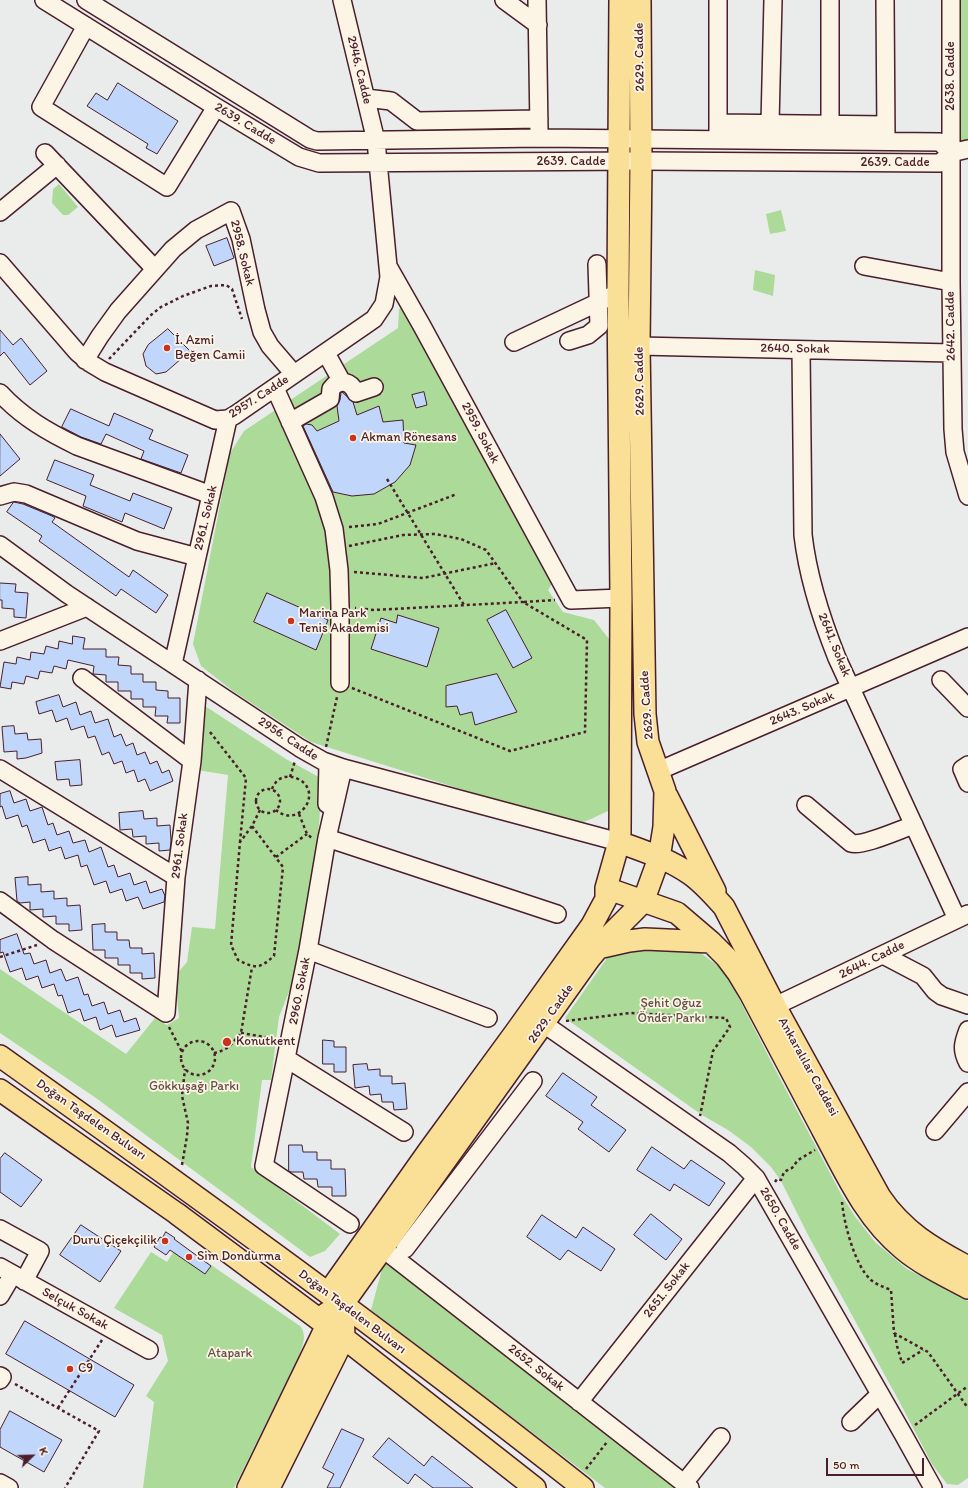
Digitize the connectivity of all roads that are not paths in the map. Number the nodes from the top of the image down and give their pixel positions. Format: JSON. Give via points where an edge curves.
{"nodes":[{"id":1,"x":44,"y":0,"type":"edge"},
{"id":2,"x":86,"y":0,"type":"edge"},
{"id":3,"x":342,"y":0,"type":"edge"},
{"id":4,"x":504,"y":0,"type":"edge"},
{"id":5,"x":537,"y":0,"type":"edge"},
{"id":6,"x":620,"y":0,"type":"edge"},
{"id":7,"x":640,"y":0,"type":"edge"},
{"id":8,"x":718,"y":0,"type":"edge"},
{"id":9,"x":773,"y":0,"type":"edge"},
{"id":10,"x":830,"y":0,"type":"edge"},
{"id":11,"x":885,"y":0,"type":"edge"},
{"id":12,"x":951,"y":0,"type":"edge"},
{"id":13,"x":538,"y":25,"type":"junction"},
{"id":14,"x":86,"y":26,"type":"junction"},
{"id":15,"x":366,"y":98,"type":"junction"},
{"id":16,"x":216,"y":107,"type":"junction"},
{"id":17,"x":539,"y":119,"type":"junction"},
{"id":18,"x":770,"y":124,"type":"junction"},
{"id":19,"x":830,"y":124,"type":"junction"},
{"id":20,"x":886,"y":125,"type":"junction"},
{"id":21,"x":718,"y":131,"type":"junction"},
{"id":22,"x":540,"y":138,"type":"junction"},
{"id":23,"x":619,"y":139,"type":"junction"},
{"id":24,"x":641,"y":139,"type":"junction"},
{"id":25,"x":376,"y":141,"type":"junction"},
{"id":26,"x":886,"y":142,"type":"junction"},
{"id":27,"x":968,"y":149,"type":"edge"},
{"id":28,"x":951,"y":153,"type":"junction"},
{"id":29,"x":618,"y":161,"type":"junction"},
{"id":30,"x":641,"y":161,"type":"junction"},
{"id":31,"x":378,"y":163,"type":"junction"},
{"id":32,"x":0,"y":212,"type":"edge"},
{"id":33,"x":0,"y":263,"type":"edge"},
{"id":34,"x":598,"y":264,"type":"dead end"},
{"id":35,"x":864,"y":266,"type":"dead end"},
{"id":36,"x":388,"y":268,"type":"junction"},
{"id":37,"x":155,"y":269,"type":"junction"},
{"id":38,"x":951,"y":282,"type":"junction"},
{"id":39,"x":618,"y":293,"type":"junction"},
{"id":40,"x":598,"y":302,"type":"junction"},
{"id":41,"x":569,"y":341,"type":"dead end"},
{"id":42,"x":514,"y":342,"type":"dead end"},
{"id":43,"x":639,"y":346,"type":"junction"},
{"id":44,"x":801,"y":350,"type":"junction"},
{"id":45,"x":326,"y":353,"type":"junction"},
{"id":46,"x":952,"y":353,"type":"junction"},
{"id":47,"x":85,"y":360,"type":"junction"},
{"id":48,"x":294,"y":374,"type":"junction"},
{"id":49,"x":342,"y":382,"type":"junction"},
{"id":50,"x":374,"y":387,"type":"dead end"},
{"id":51,"x":275,"y":388,"type":"junction"},
{"id":52,"x":0,"y":393,"type":"edge"},
{"id":53,"x":228,"y":419,"type":"junction"},
{"id":54,"x":290,"y":422,"type":"junction"},
{"id":55,"x":211,"y":495,"type":"junction"},
{"id":56,"x":0,"y":496,"type":"edge"},
{"id":57,"x":968,"y":496,"type":"edge"},
{"id":58,"x":0,"y":545,"type":"edge"},
{"id":59,"x":197,"y":557,"type":"junction"},
{"id":60,"x":67,"y":594,"type":"junction"},
{"id":61,"x":621,"y":598,"type":"junction"},
{"id":62,"x":87,"y":607,"type":"junction"},
{"id":63,"x":48,"y":622,"type":"junction"},
{"id":64,"x":968,"y":637,"type":"edge"},
{"id":65,"x":0,"y":641,"type":"edge"},
{"id":66,"x":173,"y":664,"type":"junction"},
{"id":67,"x":82,"y":678,"type":"dead end"},
{"id":68,"x":198,"y":680,"type":"junction"},
{"id":69,"x":941,"y":680,"type":"dead end"},
{"id":70,"x":340,"y":683,"type":"road end"},
{"id":71,"x":850,"y":688,"type":"junction"},
{"id":72,"x":968,"y":708,"type":"edge"},
{"id":73,"x":192,"y":761,"type":"junction"},
{"id":74,"x":332,"y":764,"type":"junction"},
{"id":75,"x":968,"y":765,"type":"edge"},
{"id":76,"x":0,"y":769,"type":"edge"},
{"id":77,"x":658,"y":771,"type":"junction"},
{"id":78,"x":968,"y":783,"type":"edge"},
{"id":79,"x":664,"y":791,"type":"junction"},
{"id":80,"x":806,"y":805,"type":"dead end"},
{"id":81,"x":914,"y":825,"type":"junction"},
{"id":82,"x":619,"y":842,"type":"junction"},
{"id":83,"x":326,"y":844,"type":"junction"},
{"id":84,"x":659,"y":858,"type":"junction"},
{"id":85,"x":176,"y":878,"type":"junction"},
{"id":86,"x":606,"y":888,"type":"junction"},
{"id":87,"x":0,"y":901,"type":"edge"},
{"id":88,"x":643,"y":902,"type":"junction"},
{"id":89,"x":724,"y":907,"type":"junction"},
{"id":90,"x":557,"y":914,"type":"dead end"},
{"id":91,"x":963,"y":917,"type":"edge"},
{"id":92,"x":711,"y":942,"type":"junction"},
{"id":93,"x":598,"y":948,"type":"junction"},
{"id":94,"x":308,"y":950,"type":"junction"},
{"id":95,"x":883,"y":955,"type":"junction"},
{"id":96,"x":968,"y":1005,"type":"edge"},
{"id":97,"x":775,"y":1006,"type":"junction"},
{"id":98,"x":488,"y":1018,"type":"dead end"},
{"id":99,"x":544,"y":1024,"type":"junction"},
{"id":100,"x":968,"y":1030,"type":"edge"},
{"id":101,"x":0,"y":1056,"type":"edge"},
{"id":102,"x":287,"y":1059,"type":"junction"},
{"id":103,"x":968,"y":1063,"type":"edge"},
{"id":104,"x":533,"y":1081,"type":"dead end"},
{"id":105,"x":0,"y":1090,"type":"edge"},
{"id":106,"x":968,"y":1092,"type":"edge"},
{"id":107,"x":936,"y":1131,"type":"dead end"},
{"id":108,"x":404,"y":1132,"type":"dead end"},
{"id":109,"x":460,"y":1139,"type":"junction"},
{"id":110,"x":478,"y":1153,"type":"junction"},
{"id":111,"x":760,"y":1184,"type":"junction"},
{"id":112,"x":350,"y":1224,"type":"dead end"},
{"id":113,"x":0,"y":1229,"type":"edge"},
{"id":114,"x":382,"y":1248,"type":"junction"},
{"id":115,"x":405,"y":1249,"type":"dead end"},
{"id":116,"x":968,"y":1267,"type":"edge"},
{"id":117,"x":12,"y":1274,"type":"edge"},
{"id":118,"x":968,"y":1288,"type":"edge"},
{"id":119,"x":0,"y":1296,"type":"edge"},
{"id":120,"x":335,"y":1299,"type":"junction"},
{"id":121,"x":327,"y":1325,"type":"junction"},
{"id":122,"x":344,"y":1338,"type":"junction"},
{"id":123,"x":149,"y":1350,"type":"dead end"},
{"id":124,"x":880,"y":1394,"type":"junction"},
{"id":125,"x":580,"y":1402,"type":"junction"},
{"id":126,"x":851,"y":1422,"type":"dead end"},
{"id":127,"x":721,"y":1437,"type":"dead end"},
{"id":128,"x":0,"y":1483,"type":"edge"},
{"id":129,"x":526,"y":1485,"type":"edge"},
{"id":130,"x":580,"y":1485,"type":"edge"},
{"id":131,"x":687,"y":1486,"type":"edge"},
{"id":132,"x":9,"y":1488,"type":"edge"},
{"id":133,"x":248,"y":1488,"type":"edge"},
{"id":134,"x":269,"y":1488,"type":"edge"},
{"id":135,"x":933,"y":1488,"type":"edge"}],
"edges":[{"from":1,"to":14,"type":"street","name":"2639. Cadde"},
{"from":2,"to":25,"type":"street","name":"2639. Cadde","via":[[310,139]]},
{"from":3,"to":15,"type":"street","name":"2946. Cadde"},
{"from":4,"to":13,"type":"street"},
{"from":5,"to":13,"type":"street"},
{"from":6,"to":23,"type":"main road","name":"2629. Cadde"},
{"from":7,"to":24,"type":"main road","name":"2629. Cadde"},
{"from":8,"to":21,"type":"street"},
{"from":9,"to":18,"type":"street"},
{"from":10,"to":19,"type":"street"},
{"from":11,"to":20,"type":"street"},
{"from":12,"to":28,"type":"street","name":"2638. Cadde"},
{"from":13,"to":17,"type":"street"},
{"from":14,"to":16,"type":"street","name":"2639. Cadde"},
{"from":14,"to":16,"type":"street","via":[[41,107],[160,182],[167,186]]},
{"from":15,"to":17,"type":"street","via":[[391,101],[417,121]]},
{"from":15,"to":25,"type":"street","name":"2946. Cadde"},
{"from":16,"to":31,"type":"street","name":"2639. Cadde","via":[[299,157],[326,163]]},
{"from":17,"to":22,"type":"street"},
{"from":18,"to":19,"type":"street"},
{"from":18,"to":21,"type":"street"},
{"from":19,"to":20,"type":"street"},
{"from":20,"to":26,"type":"street"},
{"from":21,"to":24,"type":"street","name":"2639. Cadde"},
{"from":21,"to":26,"type":"street","name":"2639. Cadde"},
{"from":22,"to":23,"type":"street","name":"2639. Cadde"},
{"from":22,"to":25,"type":"street","name":"2639. Cadde"},
{"from":23,"to":24,"type":"street","name":"2639. Cadde"},
{"from":23,"to":29,"type":"main road","name":"2629. Cadde"},
{"from":24,"to":30,"type":"main road","name":"2629. Cadde"},
{"from":25,"to":31,"type":"street","name":"2946. Cadde"},
{"from":26,"to":28,"type":"street","name":"2639. Cadde","via":[[940,142]]},
{"from":27,"to":28,"type":"street"},
{"from":28,"to":30,"type":"street","name":"2639. Cadde","via":[[940,163]]},
{"from":28,"to":38,"type":"street","name":"2642. Cadde"},
{"from":29,"to":30,"type":"street","name":"2639. Cadde"},
{"from":29,"to":31,"type":"street","name":"2639. Cadde"},
{"from":29,"to":39,"type":"main road","name":"2629. Cadde"},
{"from":30,"to":43,"type":"main road","name":"2629. Cadde"},
{"from":31,"to":36,"type":"street","name":"2957. Cadde"},
{"from":32,"to":37,"type":"street","via":[[51,159]]},
{"from":33,"to":47,"type":"street","name":"2957. Cadde"},
{"from":34,"to":40,"type":"street"},
{"from":35,"to":38,"type":"street"},
{"from":36,"to":45,"type":"street","name":"2957. Cadde","via":[[387,292],[378,314]]},
{"from":36,"to":61,"type":"street","name":"2959. Sokak","via":[[571,600]]},
{"from":37,"to":47,"type":"street","name":"2958. Sokak","via":[[105,328]]},
{"from":37,"to":48,"type":"street","name":"2958. Sokak","via":[[173,249],[196,230],[231,211],[262,332],[270,346]]},
{"from":38,"to":46,"type":"street","name":"2642. Cadde"},
{"from":39,"to":40,"type":"street"},
{"from":39,"to":61,"type":"main road","name":"2629. Cadde"},
{"from":40,"to":41,"type":"street","via":[[599,326],[588,335]]},
{"from":40,"to":42,"type":"street"},
{"from":43,"to":44,"type":"street","name":"2640. Sokak"},
{"from":43,"to":77,"type":"main road","name":"2629. Cadde","via":[[645,714],[648,742]]},
{"from":44,"to":46,"type":"street","name":"2640. Sokak"},
{"from":44,"to":71,"type":"street","name":"2641. Sokak","via":[[803,519],[806,554],[812,585],[824,622]]},
{"from":45,"to":48,"type":"street","name":"2957. Cadde"},
{"from":45,"to":49,"type":"street"},
{"from":46,"to":57,"type":"street","name":"2642. Cadde","via":[[955,452]]},
{"from":47,"to":53,"type":"street","name":"2957. Cadde","via":[[99,369],[211,419]]},
{"from":48,"to":51,"type":"street","name":"2957. Cadde"},
{"from":49,"to":50,"type":"street","via":[[351,384],[356,392]]},
{"from":49,"to":54,"type":"street","via":[[333,386],[330,399]]},
{"from":51,"to":53,"type":"street","name":"2957. Cadde"},
{"from":51,"to":54,"type":"street"},
{"from":52,"to":55,"type":"street","via":[[33,422],[77,446]]},
{"from":53,"to":55,"type":"street","name":"2961. Sokak"},
{"from":54,"to":70,"type":"street","via":[[324,496],[338,549]]},
{"from":55,"to":59,"type":"street","name":"2961. Sokak"},
{"from":56,"to":59,"type":"street","via":[[14,492],[26,494],[137,541]]},
{"from":58,"to":60,"type":"street","name":"2956. Cadde"},
{"from":59,"to":66,"type":"street","name":"2961. Sokak"},
{"from":60,"to":62,"type":"street","name":"2956. Cadde"},
{"from":60,"to":63,"type":"street"},
{"from":61,"to":82,"type":"main road","name":"2629. Cadde"},
{"from":62,"to":63,"type":"street"},
{"from":62,"to":66,"type":"street","name":"2956. Cadde"},
{"from":63,"to":65,"type":"street"},
{"from":64,"to":71,"type":"street","name":"2643. Sokak"},
{"from":66,"to":68,"type":"street","name":"2956. Cadde"},
{"from":67,"to":73,"type":"street"},
{"from":68,"to":73,"type":"street","name":"2961. Sokak"},
{"from":68,"to":74,"type":"street","name":"2956. Cadde","via":[[300,748]]},
{"from":69,"to":72,"type":"street"},
{"from":71,"to":77,"type":"street","name":"2643. Sokak"},
{"from":71,"to":81,"type":"street","name":"2641. Sokak"},
{"from":73,"to":85,"type":"street","name":"2961. Sokak"},
{"from":74,"to":82,"type":"street","name":"2956. Cadde"},
{"from":74,"to":83,"type":"street","name":"2960. Sokak"},
{"from":75,"to":78,"type":"street","via":[[962,769]]},
{"from":76,"to":85,"type":"street"},
{"from":77,"to":79,"type":"main road","name":"2629. Cadde"},
{"from":79,"to":84,"type":"main road","name":"2629. Cadde","via":[[664,827]]},
{"from":79,"to":89,"type":"main road"},
{"from":80,"to":81,"type":"street","via":[[854,845]]},
{"from":81,"to":91,"type":"street","name":"2641. Sokak"},
{"from":82,"to":84,"type":"main road","name":"Ankaralılar Caddesi"},
{"from":82,"to":86,"type":"main road","name":"2629. Cadde"},
{"from":83,"to":90,"type":"street"},
{"from":83,"to":94,"type":"street","name":"2960. Sokak"},
{"from":84,"to":88,"type":"main road","name":"2629. Cadde"},
{"from":84,"to":89,"type":"main road","name":"Ankaralılar Caddesi","via":[[689,874]]},
{"from":85,"to":87,"type":"street","name":"2961. Sokak","via":[[166,1013],[53,940]]},
{"from":86,"to":88,"type":"main road","name":"Ankaralılar Caddesi"},
{"from":86,"to":120,"type":"main road","name":"2629. Cadde","via":[[606,899],[585,935],[430,1149]]},
{"from":88,"to":92,"type":"main road","name":"Ankaralılar Caddesi","via":[[677,914]]},
{"from":88,"to":93,"type":"main road","name":"2629. Cadde"},
{"from":89,"to":97,"type":"main road","name":"Ankaralılar Caddesi"},
{"from":91,"to":95,"type":"street","name":"2644. Cadde"},
{"from":92,"to":93,"type":"main road","via":[[645,939]]},
{"from":92,"to":118,"type":"main road","name":"Ankaralılar Caddesi","via":[[726,957],[750,993],[847,1176],[880,1226],[903,1249]]},
{"from":93,"to":99,"type":"main road","name":"2629. Cadde"},
{"from":94,"to":98,"type":"street"},
{"from":94,"to":102,"type":"street","name":"2960. Sokak"},
{"from":95,"to":96,"type":"street","via":[[923,976],[942,996]]},
{"from":95,"to":97,"type":"street","name":"2644. Cadde"},
{"from":97,"to":116,"type":"main road","name":"Ankaralılar Caddesi","via":[[889,1211],[922,1240]]},
{"from":99,"to":109,"type":"main road","name":"2629. Cadde"},
{"from":99,"to":111,"type":"street","name":"2650. Cadde","via":[[733,1156]]},
{"from":100,"to":103,"type":"street","via":[[963,1046]]},
{"from":101,"to":120,"type":"main road","name":"Doğan Taşdelen Bulvarı"},
{"from":102,"to":108,"type":"street"},
{"from":102,"to":112,"type":"street","name":"2960. Sokak","via":[[264,1166]]},
{"from":104,"to":110,"type":"street"},
{"from":105,"to":121,"type":"main road","name":"Doğan Taşdelen Bulvarı","via":[[176,1213]]},
{"from":106,"to":107,"type":"street"},
{"from":109,"to":110,"type":"street"},
{"from":109,"to":114,"type":"main road","name":"2629. Cadde"},
{"from":110,"to":115,"type":"street"},
{"from":111,"to":124,"type":"street","name":"2650. Cadde"},
{"from":111,"to":125,"type":"street","name":"2651. Sokak"},
{"from":113,"to":117,"type":"street","via":[[40,1251]]},
{"from":114,"to":120,"type":"main road","name":"2629. Cadde"},
{"from":114,"to":125,"type":"street","name":"2652. Sokak"},
{"from":117,"to":119,"type":"street"},
{"from":117,"to":123,"type":"street","name":"Selçuk Sokak"},
{"from":120,"to":121,"type":"main road"},
{"from":120,"to":122,"type":"main road"},
{"from":120,"to":130,"type":"main road","name":"Doğan Taşdelen Bulvarı"},
{"from":121,"to":122,"type":"main road","name":"Doğan Taşdelen Bulvarı"},
{"from":121,"to":133,"type":"main road"},
{"from":122,"to":129,"type":"main road","name":"Doğan Taşdelen Bulvarı"},
{"from":122,"to":134,"type":"main road"},
{"from":124,"to":126,"type":"street"},
{"from":124,"to":135,"type":"street","name":"2650. Cadde"},
{"from":125,"to":131,"type":"street","name":"2652. Sokak"},
{"from":127,"to":131,"type":"street"},
{"from":128,"to":132,"type":"street"}]}
